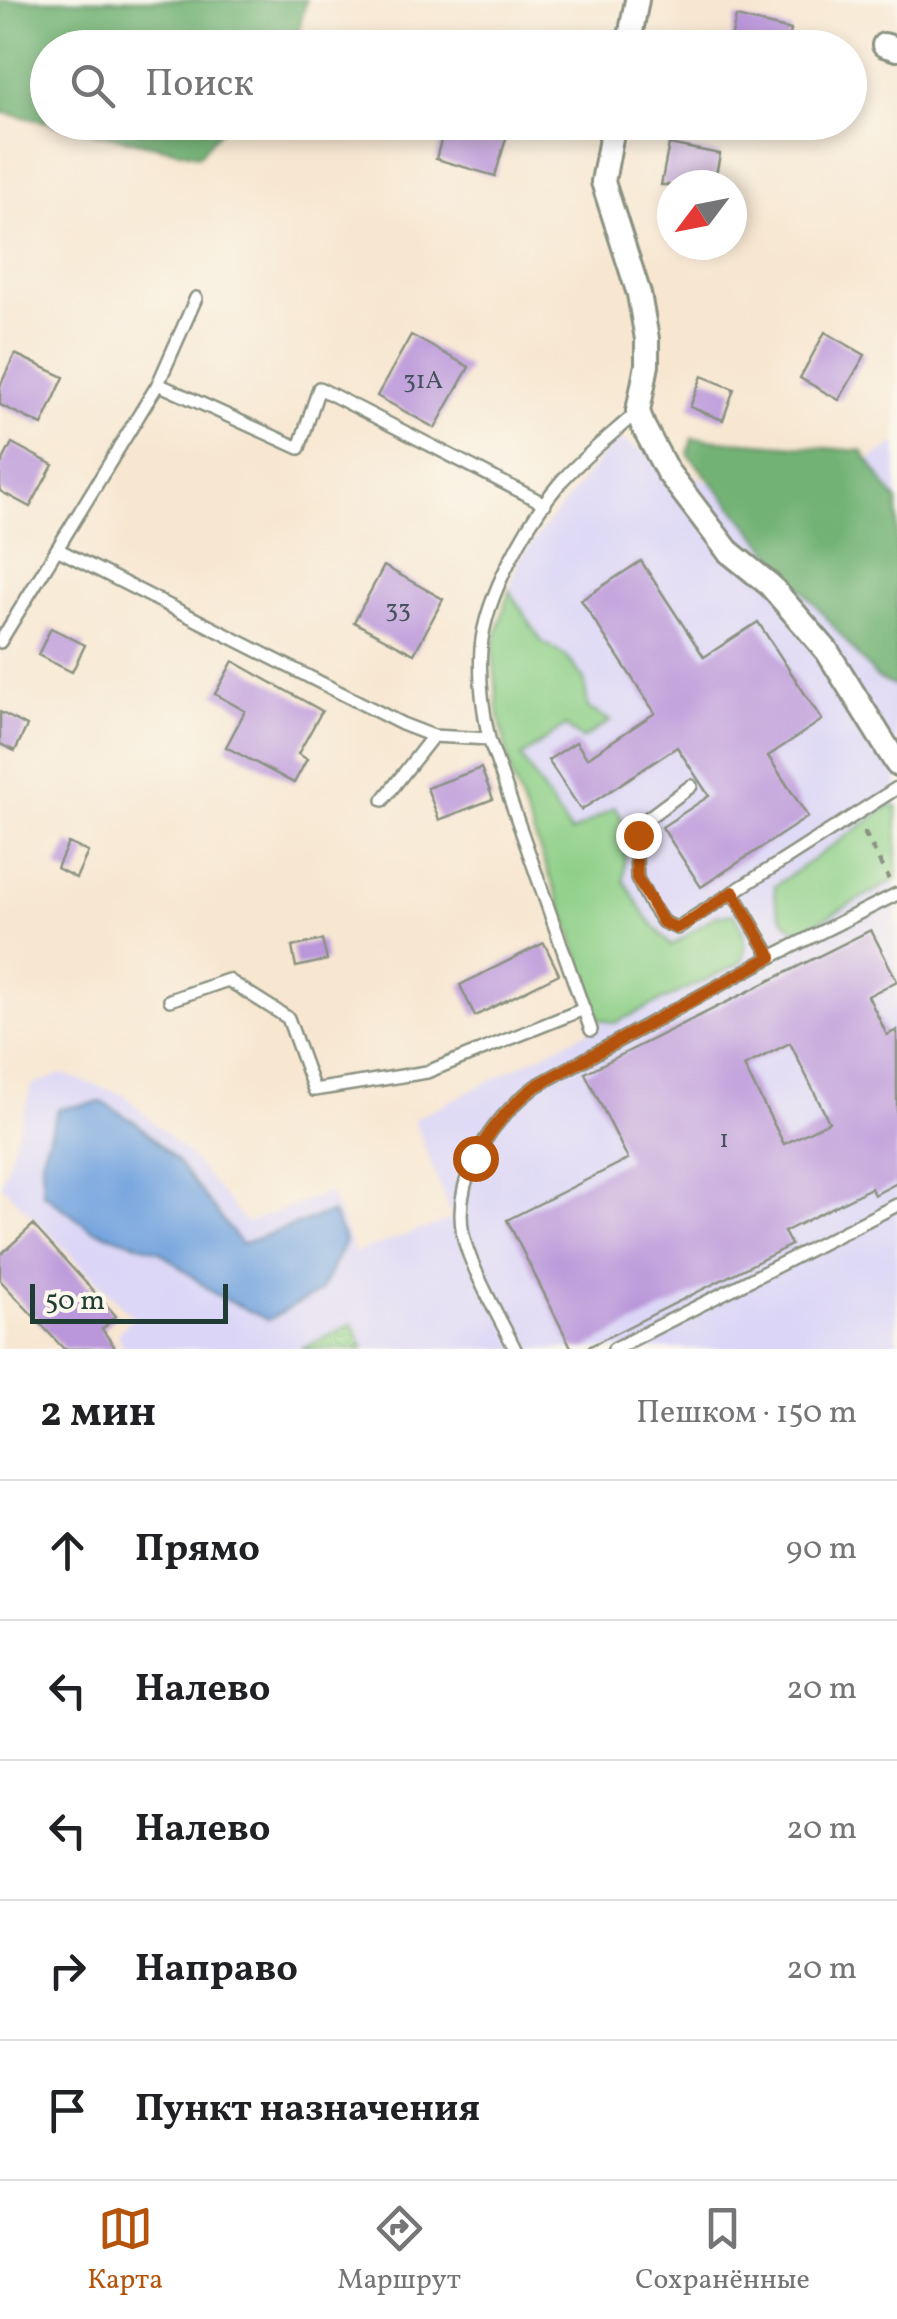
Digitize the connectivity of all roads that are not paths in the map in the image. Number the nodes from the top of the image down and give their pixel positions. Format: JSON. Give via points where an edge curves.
{"nodes":[{"id":1,"x":637,"y":0,"type":"edge"},
{"id":2,"x":631,"y":30,"type":"edge"},
{"id":3,"x":611,"y":140,"type":"edge"},
{"id":4,"x":196,"y":298,"type":"dead end"},
{"id":5,"x":158,"y":384,"type":"junction"},
{"id":6,"x":638,"y":411,"type":"junction"},
{"id":7,"x":545,"y":504,"type":"junction"},
{"id":8,"x":57,"y":549,"type":"junction"},
{"id":9,"x":0,"y":642,"type":"edge"},
{"id":10,"x":433,"y":736,"type":"junction"},
{"id":11,"x":490,"y":739,"type":"junction"},
{"id":12,"x":896,"y":757,"type":"edge"},
{"id":13,"x":691,"y":786,"type":"dead end"},
{"id":14,"x":897,"y":788,"type":"edge"},
{"id":15,"x":383,"y":800,"type":"dead end"},
{"id":16,"x":733,"y":892,"type":"junction"},
{"id":17,"x":895,"y":895,"type":"edge"},
{"id":18,"x":771,"y":957,"type":"junction"},
{"id":19,"x":170,"y":1000,"type":"dead end"},
{"id":20,"x":584,"y":1009,"type":"junction"},
{"id":21,"x":591,"y":1030,"type":"dead end"},
{"id":22,"x":897,"y":1205,"type":"edge"},
{"id":23,"x":515,"y":1349,"type":"edge"},
{"id":24,"x":614,"y":1349,"type":"edge"}],
"edges":[{"from":1,"to":2,"type":"street"},
{"from":3,"to":6,"type":"street","via":[[604,182],[647,339]]},
{"from":4,"to":5,"type":"lane"},
{"from":5,"to":7,"type":"lane","via":[[299,448],[320,388]]},
{"from":5,"to":8,"type":"lane"},
{"from":6,"to":7,"type":"lane"},
{"from":6,"to":12,"type":"street","via":[[690,504],[827,651]]},
{"from":7,"to":11,"type":"lane","via":[[501,580],[481,646]]},
{"from":8,"to":9,"type":"lane"},
{"from":8,"to":10,"type":"lane"},
{"from":10,"to":11,"type":"lane"},
{"from":10,"to":15,"type":"lane"},
{"from":11,"to":20,"type":"lane"},
{"from":13,"to":16,"type":"lane","via":[[648,818],[638,835],[637,878],[663,922],[676,928]]},
{"from":14,"to":16,"type":"lane"},
{"from":16,"to":18,"type":"lane"},
{"from":17,"to":18,"type":"lane"},
{"from":18,"to":23,"type":"lane","via":[[536,1086],[483,1142],[461,1208],[465,1240]]},
{"from":19,"to":20,"type":"lane","via":[[228,980],[288,1018],[314,1090],[427,1072]]},
{"from":20,"to":21,"type":"lane"},
{"from":22,"to":24,"type":"lane"}]}
